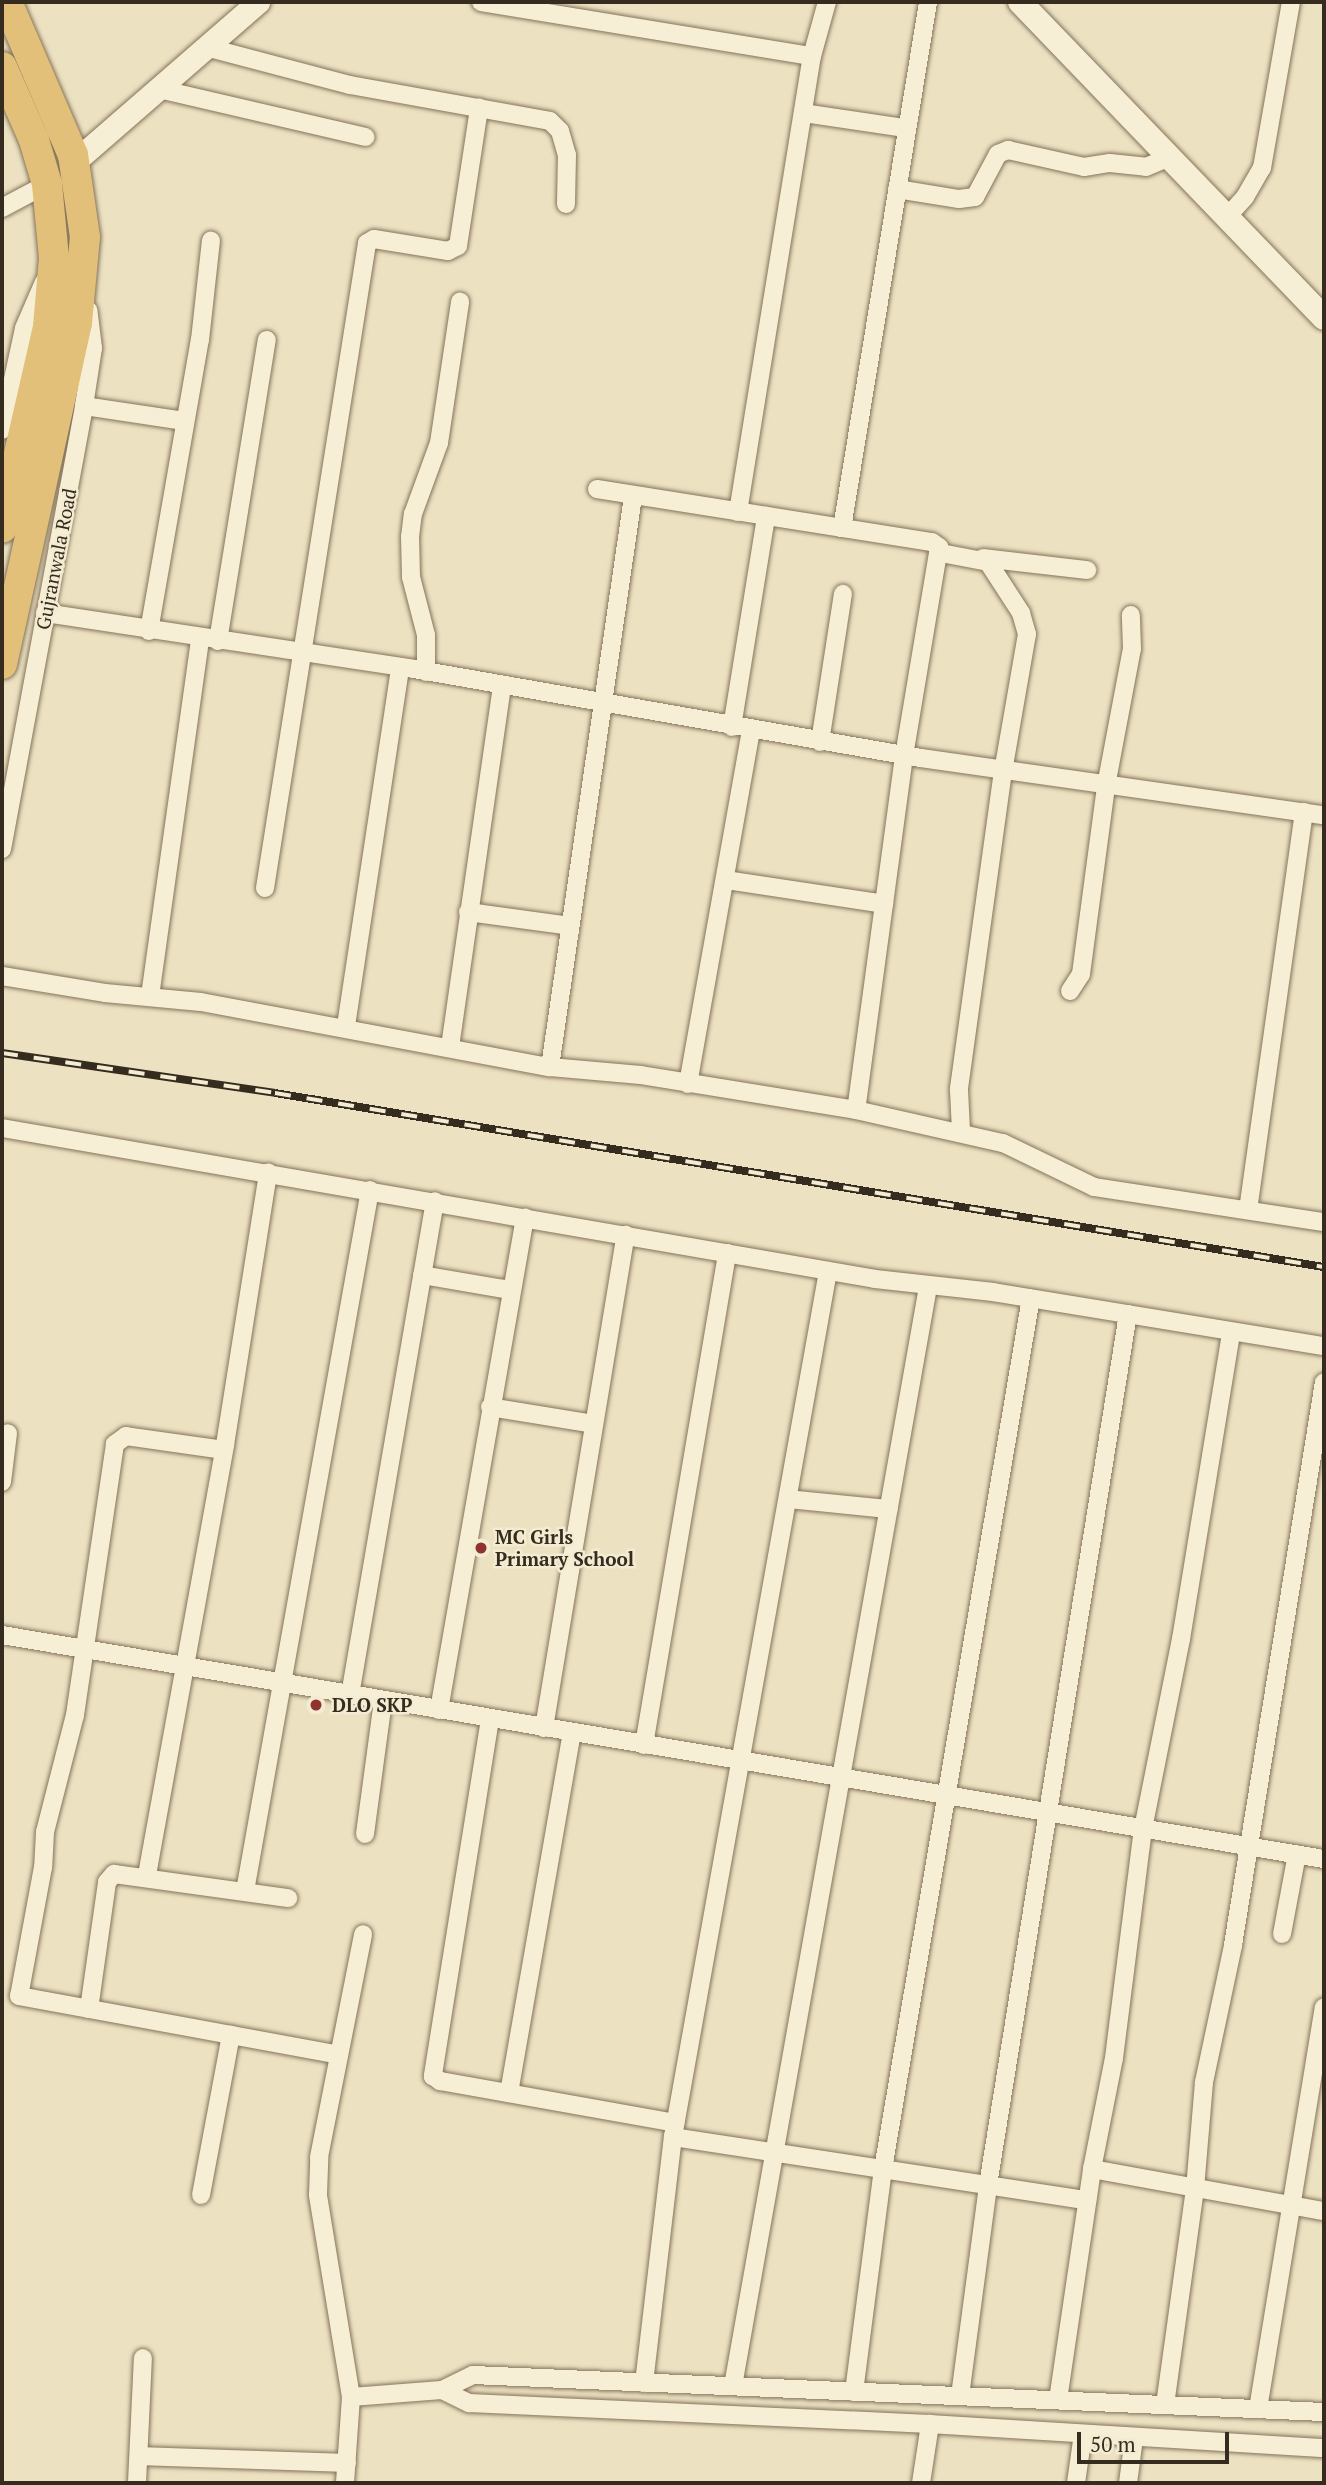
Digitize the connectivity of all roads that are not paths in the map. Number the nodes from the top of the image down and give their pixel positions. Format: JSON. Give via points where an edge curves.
{"nodes":[{"id":1,"x":7,"y":2,"type":"edge"},
{"id":2,"x":258,"y":2,"type":"edge"},
{"id":3,"x":481,"y":2,"type":"edge"},
{"id":4,"x":827,"y":2,"type":"edge"},
{"id":5,"x":928,"y":2,"type":"edge"},
{"id":6,"x":1020,"y":2,"type":"edge"},
{"id":7,"x":1291,"y":2,"type":"edge"},
{"id":8,"x":206,"y":47,"type":"junction"},
{"id":9,"x":812,"y":56,"type":"junction"},
{"id":10,"x":4,"y":79,"type":"edge"},
{"id":11,"x":159,"y":89,"type":"junction"},
{"id":12,"x":479,"y":108,"type":"junction"},
{"id":13,"x":803,"y":113,"type":"junction"},
{"id":14,"x":905,"y":128,"type":"junction"},
{"id":15,"x":366,"y":137,"type":"dead end"},
{"id":16,"x":1169,"y":157,"type":"junction"},
{"id":17,"x":74,"y":162,"type":"junction"},
{"id":18,"x":47,"y":184,"type":"junction"},
{"id":19,"x":897,"y":190,"type":"junction"},
{"id":20,"x":566,"y":204,"type":"dead end"},
{"id":21,"x":2,"y":208,"type":"edge"},
{"id":22,"x":1227,"y":217,"type":"junction"},
{"id":23,"x":211,"y":241,"type":"dead end"},
{"id":24,"x":54,"y":258,"type":"junction"},
{"id":25,"x":83,"y":268,"type":"junction"},
{"id":26,"x":460,"y":302,"type":"dead end"},
{"id":27,"x":1323,"y":313,"type":"edge"},
{"id":28,"x":267,"y":340,"type":"dead end"},
{"id":29,"x":84,"y":406,"type":"junction"},
{"id":30,"x":184,"y":421,"type":"junction"},
{"id":31,"x":2,"y":430,"type":"edge"},
{"id":32,"x":597,"y":489,"type":"dead end"},
{"id":33,"x":633,"y":497,"type":"junction"},
{"id":34,"x":738,"y":512,"type":"junction"},
{"id":35,"x":766,"y":516,"type":"junction"},
{"id":36,"x":2,"y":528,"type":"edge"},
{"id":37,"x":842,"y":528,"type":"junction"},
{"id":38,"x":941,"y":553,"type":"junction"},
{"id":39,"x":984,"y":558,"type":"junction"},
{"id":40,"x":1087,"y":570,"type":"dead end"},
{"id":41,"x":843,"y":594,"type":"dead end"},
{"id":42,"x":46,"y":613,"type":"junction"},
{"id":43,"x":1131,"y":615,"type":"dead end"},
{"id":44,"x":149,"y":631,"type":"junction"},
{"id":45,"x":209,"y":639,"type":"junction"},
{"id":46,"x":302,"y":653,"type":"junction"},
{"id":47,"x":2,"y":664,"type":"edge"},
{"id":48,"x":400,"y":667,"type":"junction"},
{"id":49,"x":426,"y":671,"type":"junction"},
{"id":50,"x":502,"y":685,"type":"junction"},
{"id":51,"x":602,"y":703,"type":"junction"},
{"id":52,"x":732,"y":727,"type":"junction"},
{"id":53,"x":751,"y":730,"type":"junction"},
{"id":54,"x":820,"y":742,"type":"junction"},
{"id":55,"x":904,"y":756,"type":"junction"},
{"id":56,"x":1003,"y":771,"type":"junction"},
{"id":57,"x":1106,"y":786,"type":"junction"},
{"id":58,"x":1304,"y":812,"type":"junction"},
{"id":59,"x":1324,"y":815,"type":"edge"},
{"id":60,"x":2,"y":849,"type":"edge"},
{"id":61,"x":726,"y":880,"type":"junction"},
{"id":62,"x":265,"y":888,"type":"dead end"},
{"id":63,"x":884,"y":904,"type":"junction"},
{"id":64,"x":468,"y":912,"type":"junction"},
{"id":65,"x":570,"y":926,"type":"junction"},
{"id":66,"x":2,"y":976,"type":"edge"},
{"id":67,"x":1070,"y":991,"type":"dead end"},
{"id":68,"x":150,"y":996,"type":"junction"},
{"id":69,"x":346,"y":1027,"type":"junction"},
{"id":70,"x":450,"y":1048,"type":"junction"},
{"id":71,"x":550,"y":1068,"type":"junction"},
{"id":72,"x":688,"y":1084,"type":"junction"},
{"id":73,"x":856,"y":1110,"type":"junction"},
{"id":74,"x":2,"y":1128,"type":"edge"},
{"id":75,"x":961,"y":1131,"type":"junction"},
{"id":76,"x":268,"y":1172,"type":"junction"},
{"id":77,"x":370,"y":1190,"type":"junction"},
{"id":78,"x":435,"y":1201,"type":"junction"},
{"id":79,"x":1248,"y":1210,"type":"junction"},
{"id":80,"x":525,"y":1217,"type":"junction"},
{"id":81,"x":1324,"y":1222,"type":"edge"},
{"id":82,"x":626,"y":1235,"type":"junction"},
{"id":83,"x":727,"y":1253,"type":"junction"},
{"id":84,"x":828,"y":1271,"type":"junction"},
{"id":85,"x":422,"y":1275,"type":"junction"},
{"id":86,"x":928,"y":1287,"type":"junction"},
{"id":87,"x":510,"y":1290,"type":"junction"},
{"id":88,"x":1031,"y":1298,"type":"junction"},
{"id":89,"x":1128,"y":1314,"type":"junction"},
{"id":90,"x":1231,"y":1332,"type":"junction"},
{"id":91,"x":1324,"y":1346,"type":"edge"},
{"id":92,"x":1324,"y":1382,"type":"edge"},
{"id":93,"x":490,"y":1407,"type":"junction"},
{"id":94,"x":594,"y":1424,"type":"junction"},
{"id":95,"x":8,"y":1433,"type":"dead end"},
{"id":96,"x":224,"y":1450,"type":"junction"},
{"id":97,"x":2,"y":1482,"type":"edge"},
{"id":98,"x":788,"y":1499,"type":"junction"},
{"id":99,"x":889,"y":1509,"type":"junction"},
{"id":100,"x":2,"y":1635,"type":"edge"},
{"id":101,"x":83,"y":1650,"type":"junction"},
{"id":102,"x":182,"y":1667,"type":"junction"},
{"id":103,"x":283,"y":1684,"type":"junction"},
{"id":104,"x":350,"y":1695,"type":"junction"},
{"id":105,"x":383,"y":1700,"type":"junction"},
{"id":106,"x":439,"y":1710,"type":"junction"},
{"id":107,"x":490,"y":1719,"type":"junction"},
{"id":108,"x":544,"y":1728,"type":"junction"},
{"id":109,"x":572,"y":1733,"type":"junction"},
{"id":110,"x":644,"y":1745,"type":"junction"},
{"id":111,"x":741,"y":1761,"type":"junction"},
{"id":112,"x":842,"y":1778,"type":"junction"},
{"id":113,"x":947,"y":1796,"type":"junction"},
{"id":114,"x":1049,"y":1813,"type":"junction"},
{"id":115,"x":1143,"y":1829,"type":"junction"},
{"id":116,"x":365,"y":1834,"type":"dead end"},
{"id":117,"x":1246,"y":1847,"type":"junction"},
{"id":118,"x":1297,"y":1854,"type":"junction"},
{"id":119,"x":1324,"y":1858,"type":"edge"},
{"id":120,"x":147,"y":1875,"type":"junction"},
{"id":121,"x":245,"y":1891,"type":"junction"},
{"id":122,"x":288,"y":1898,"type":"dead end"},
{"id":123,"x":363,"y":1934,"type":"dead end"},
{"id":124,"x":1282,"y":1934,"type":"dead end"},
{"id":125,"x":1324,"y":2007,"type":"edge"},
{"id":126,"x":89,"y":2009,"type":"junction"},
{"id":127,"x":231,"y":2035,"type":"junction"},
{"id":128,"x":339,"y":2055,"type":"junction"},
{"id":129,"x":509,"y":2093,"type":"junction"},
{"id":130,"x":674,"y":2130,"type":"junction"},
{"id":131,"x":774,"y":2153,"type":"junction"},
{"id":132,"x":883,"y":2169,"type":"junction"},
{"id":133,"x":1092,"y":2169,"type":"junction"},
{"id":134,"x":988,"y":2185,"type":"junction"},
{"id":135,"x":1195,"y":2189,"type":"junction"},
{"id":136,"x":201,"y":2195,"type":"dead end"},
{"id":137,"x":1087,"y":2200,"type":"junction"},
{"id":138,"x":1289,"y":2205,"type":"junction"},
{"id":139,"x":1324,"y":2210,"type":"edge"},
{"id":140,"x":143,"y":2358,"type":"dead end"},
{"id":141,"x":643,"y":2382,"type":"junction"},
{"id":142,"x":733,"y":2386,"type":"junction"},
{"id":143,"x":442,"y":2390,"type":"junction"},
{"id":144,"x":854,"y":2392,"type":"junction"},
{"id":145,"x":960,"y":2396,"type":"junction"},
{"id":146,"x":351,"y":2398,"type":"junction"},
{"id":147,"x":1058,"y":2400,"type":"junction"},
{"id":148,"x":1165,"y":2405,"type":"junction"},
{"id":149,"x":1258,"y":2409,"type":"junction"},
{"id":150,"x":1324,"y":2412,"type":"edge"},
{"id":151,"x":930,"y":2424,"type":"junction"},
{"id":152,"x":1083,"y":2434,"type":"junction"},
{"id":153,"x":1134,"y":2438,"type":"junction"},
{"id":154,"x":1324,"y":2448,"type":"edge"},
{"id":155,"x":139,"y":2456,"type":"junction"},
{"id":156,"x":347,"y":2463,"type":"junction"},
{"id":157,"x":137,"y":2483,"type":"edge"},
{"id":158,"x":345,"y":2483,"type":"edge"},
{"id":159,"x":921,"y":2483,"type":"edge"},
{"id":160,"x":1076,"y":2483,"type":"edge"},
{"id":161,"x":1128,"y":2483,"type":"edge"}],
"edges":[{"from":1,"to":17,"type":"highway","name":"Gujranwala Road"},
{"from":2,"to":8,"type":"street"},
{"from":3,"to":9,"type":"street"},
{"from":4,"to":9,"type":"street"},
{"from":5,"to":14,"type":"street"},
{"from":6,"to":16,"type":"main road"},
{"from":7,"to":22,"type":"street","via":[[1262,168]]},
{"from":8,"to":11,"type":"street"},
{"from":8,"to":12,"type":"street","via":[[350,85]]},
{"from":9,"to":13,"type":"street"},
{"from":10,"to":18,"type":"highway"},
{"from":11,"to":15,"type":"street"},
{"from":11,"to":17,"type":"street"},
{"from":12,"to":20,"type":"street","via":[[557,125],[567,155]]},
{"from":12,"to":46,"type":"street","via":[[458,246],[448,251],[374,239],[367,243]]},
{"from":13,"to":14,"type":"street"},
{"from":13,"to":34,"type":"street"},
{"from":14,"to":19,"type":"street"},
{"from":16,"to":19,"type":"street","via":[[1146,167],[1110,163],[1084,167],[1008,150],[998,154],[975,197]]},
{"from":16,"to":22,"type":"main road"},
{"from":17,"to":25,"type":"highway","name":"Gujranwala Road","via":[[85,237]]},
{"from":18,"to":21,"type":"street"},
{"from":18,"to":24,"type":"highway"},
{"from":19,"to":37,"type":"street"},
{"from":22,"to":27,"type":"main road"},
{"from":23,"to":30,"type":"street"},
{"from":24,"to":31,"type":"street","via":[[24,328]]},
{"from":24,"to":36,"type":"highway","via":[[48,327]]},
{"from":25,"to":29,"type":"street","name":"Gujranwala Road","via":[[93,348]]},
{"from":25,"to":47,"type":"highway","name":"Gujranwala Road","via":[[77,323]]},
{"from":26,"to":49,"type":"street","via":[[437,451],[413,514],[410,537],[411,577],[426,635]]},
{"from":28,"to":45,"type":"street"},
{"from":29,"to":30,"type":"street"},
{"from":29,"to":42,"type":"street","name":"Gujranwala Road"},
{"from":30,"to":44,"type":"street"},
{"from":32,"to":33,"type":"street"},
{"from":33,"to":34,"type":"street"},
{"from":33,"to":51,"type":"street"},
{"from":34,"to":35,"type":"street"},
{"from":35,"to":37,"type":"street"},
{"from":35,"to":52,"type":"street"},
{"from":37,"to":38,"type":"street","via":[[932,542]]},
{"from":38,"to":39,"type":"street"},
{"from":38,"to":55,"type":"street"},
{"from":39,"to":40,"type":"street"},
{"from":39,"to":56,"type":"street","via":[[1027,626]]},
{"from":41,"to":54,"type":"street"},
{"from":42,"to":44,"type":"street"},
{"from":42,"to":60,"type":"street","name":"Gujranwala Road"},
{"from":43,"to":57,"type":"street","via":[[1132,649]]},
{"from":44,"to":45,"type":"street"},
{"from":45,"to":46,"type":"street"},
{"from":45,"to":68,"type":"street"},
{"from":46,"to":48,"type":"street"},
{"from":46,"to":62,"type":"street"},
{"from":48,"to":49,"type":"street"},
{"from":48,"to":69,"type":"street"},
{"from":49,"to":50,"type":"street"},
{"from":50,"to":51,"type":"street"},
{"from":50,"to":64,"type":"street"},
{"from":51,"to":52,"type":"street"},
{"from":51,"to":65,"type":"street"},
{"from":52,"to":53,"type":"street"},
{"from":53,"to":54,"type":"street"},
{"from":53,"to":61,"type":"street"},
{"from":54,"to":55,"type":"street"},
{"from":55,"to":56,"type":"street"},
{"from":55,"to":63,"type":"street"},
{"from":56,"to":57,"type":"street"},
{"from":56,"to":75,"type":"street","via":[[958,1090]]},
{"from":57,"to":58,"type":"street"},
{"from":57,"to":67,"type":"street","via":[[1081,974]]},
{"from":58,"to":59,"type":"street"},
{"from":58,"to":79,"type":"street"},
{"from":61,"to":63,"type":"street"},
{"from":61,"to":72,"type":"street"},
{"from":63,"to":73,"type":"street"},
{"from":64,"to":65,"type":"street"},
{"from":64,"to":70,"type":"street"},
{"from":65,"to":71,"type":"street"},
{"from":66,"to":68,"type":"street"},
{"from":68,"to":69,"type":"street"},
{"from":69,"to":70,"type":"street"},
{"from":70,"to":71,"type":"street"},
{"from":71,"to":72,"type":"street","via":[[615,1072]]},
{"from":72,"to":73,"type":"street"},
{"from":73,"to":75,"type":"street"},
{"from":74,"to":76,"type":"street"},
{"from":75,"to":79,"type":"street","via":[[1003,1143],[1094,1188]]},
{"from":76,"to":77,"type":"street"},
{"from":76,"to":96,"type":"street"},
{"from":77,"to":78,"type":"street"},
{"from":77,"to":103,"type":"street"},
{"from":78,"to":80,"type":"street"},
{"from":78,"to":85,"type":"street"},
{"from":79,"to":81,"type":"street"},
{"from":80,"to":82,"type":"street"},
{"from":80,"to":87,"type":"street"},
{"from":82,"to":83,"type":"street"},
{"from":82,"to":94,"type":"street"},
{"from":83,"to":84,"type":"street"},
{"from":83,"to":110,"type":"street"},
{"from":84,"to":86,"type":"street"},
{"from":84,"to":98,"type":"street"},
{"from":85,"to":87,"type":"street"},
{"from":85,"to":104,"type":"street"},
{"from":86,"to":88,"type":"street"},
{"from":86,"to":99,"type":"street"},
{"from":87,"to":93,"type":"street"},
{"from":88,"to":89,"type":"street"},
{"from":88,"to":113,"type":"street"},
{"from":89,"to":90,"type":"street"},
{"from":89,"to":114,"type":"street"},
{"from":90,"to":91,"type":"street"},
{"from":90,"to":115,"type":"street","via":[[1181,1639]]},
{"from":92,"to":117,"type":"street"},
{"from":93,"to":94,"type":"street"},
{"from":93,"to":106,"type":"street"},
{"from":94,"to":108,"type":"street"},
{"from":95,"to":97,"type":"street"},
{"from":96,"to":101,"type":"street","via":[[131,1437],[117,1441]]},
{"from":96,"to":102,"type":"street"},
{"from":98,"to":99,"type":"street"},
{"from":98,"to":111,"type":"street"},
{"from":99,"to":112,"type":"street"},
{"from":100,"to":101,"type":"street"},
{"from":101,"to":102,"type":"street"},
{"from":101,"to":126,"type":"street","via":[[75,1715],[45,1832],[37,1905],[19,1996]]},
{"from":102,"to":103,"type":"street"},
{"from":102,"to":120,"type":"street"},
{"from":103,"to":104,"type":"street"},
{"from":103,"to":121,"type":"street"},
{"from":104,"to":105,"type":"street"},
{"from":105,"to":106,"type":"street"},
{"from":105,"to":116,"type":"street"},
{"from":106,"to":107,"type":"street"},
{"from":107,"to":108,"type":"street"},
{"from":107,"to":129,"type":"street","via":[[432,2072],[440,2081]]},
{"from":108,"to":109,"type":"street"},
{"from":109,"to":110,"type":"street"},
{"from":109,"to":129,"type":"street"},
{"from":110,"to":111,"type":"street"},
{"from":111,"to":112,"type":"street"},
{"from":111,"to":130,"type":"street"},
{"from":112,"to":113,"type":"street"},
{"from":112,"to":131,"type":"street"},
{"from":113,"to":114,"type":"street"},
{"from":113,"to":132,"type":"street"},
{"from":114,"to":115,"type":"street"},
{"from":114,"to":134,"type":"street"},
{"from":115,"to":117,"type":"street"},
{"from":115,"to":133,"type":"street","via":[[1114,2058]]},
{"from":117,"to":118,"type":"street"},
{"from":117,"to":135,"type":"street","via":[[1233,1945],[1204,2082]]},
{"from":118,"to":119,"type":"street"},
{"from":118,"to":124,"type":"street"},
{"from":120,"to":121,"type":"street"},
{"from":120,"to":126,"type":"street","via":[[118,1873],[109,1878]]},
{"from":121,"to":122,"type":"street"},
{"from":123,"to":128,"type":"street"},
{"from":125,"to":138,"type":"street"},
{"from":126,"to":127,"type":"street"},
{"from":127,"to":128,"type":"street"},
{"from":127,"to":136,"type":"street"},
{"from":128,"to":146,"type":"street","via":[[319,2157],[318,2195]]},
{"from":129,"to":130,"type":"street"},
{"from":130,"to":131,"type":"street"},
{"from":130,"to":141,"type":"street"},
{"from":131,"to":132,"type":"street"},
{"from":131,"to":142,"type":"street"},
{"from":132,"to":134,"type":"street"},
{"from":132,"to":144,"type":"street"},
{"from":133,"to":135,"type":"street"},
{"from":133,"to":137,"type":"street"},
{"from":134,"to":137,"type":"street"},
{"from":134,"to":145,"type":"street"},
{"from":135,"to":138,"type":"street"},
{"from":135,"to":148,"type":"street"},
{"from":137,"to":147,"type":"street"},
{"from":138,"to":139,"type":"street"},
{"from":138,"to":149,"type":"street"},
{"from":140,"to":155,"type":"street"},
{"from":141,"to":142,"type":"street"},
{"from":141,"to":143,"type":"street","via":[[472,2375]]},
{"from":142,"to":144,"type":"street"},
{"from":143,"to":146,"type":"street"},
{"from":143,"to":151,"type":"street","via":[[469,2403]]},
{"from":144,"to":145,"type":"street"},
{"from":145,"to":147,"type":"street"},
{"from":146,"to":156,"type":"street"},
{"from":147,"to":148,"type":"street"},
{"from":148,"to":149,"type":"street"},
{"from":149,"to":150,"type":"street"},
{"from":151,"to":152,"type":"street"},
{"from":151,"to":159,"type":"street"},
{"from":152,"to":153,"type":"street"},
{"from":152,"to":160,"type":"street"},
{"from":153,"to":154,"type":"street"},
{"from":153,"to":161,"type":"street"},
{"from":155,"to":156,"type":"street"},
{"from":155,"to":157,"type":"street"},
{"from":156,"to":158,"type":"street"}]}
